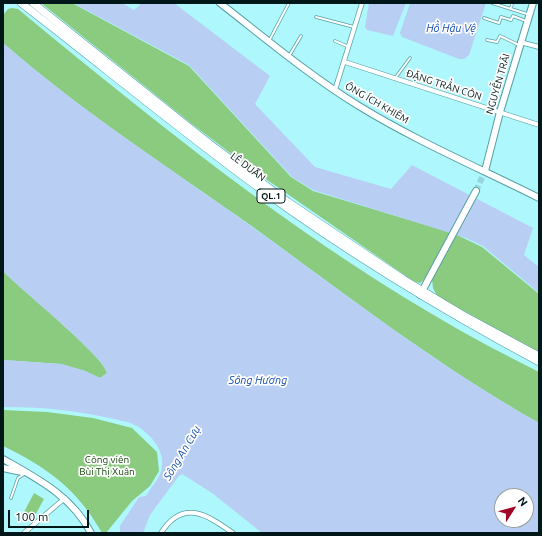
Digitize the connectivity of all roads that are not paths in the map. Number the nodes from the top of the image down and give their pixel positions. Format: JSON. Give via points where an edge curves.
{"nodes":[{"id":1,"x":21,"y":3,"type":"edge"},
{"id":2,"x":33,"y":3,"type":"edge"},
{"id":3,"x":220,"y":3,"type":"edge"},
{"id":4,"x":290,"y":3,"type":"edge"},
{"id":5,"x":362,"y":3,"type":"edge"},
{"id":6,"x":492,"y":3,"type":"edge"},
{"id":7,"x":512,"y":3,"type":"edge"},
{"id":8,"x":533,"y":3,"type":"edge"},
{"id":9,"x":511,"y":9,"type":"junction"},
{"id":10,"x":529,"y":14,"type":"junction"},
{"id":11,"x":316,"y":17,"type":"dead end"},
{"id":12,"x":484,"y":18,"type":"dead end"},
{"id":13,"x":527,"y":21,"type":"junction"},
{"id":14,"x":355,"y":28,"type":"junction"},
{"id":15,"x":301,"y":36,"type":"dead end"},
{"id":16,"x":487,"y":40,"type":"dead end"},
{"id":17,"x":269,"y":41,"type":"junction"},
{"id":18,"x":335,"y":41,"type":"dead end"},
{"id":19,"x":520,"y":43,"type":"junction"},
{"id":20,"x":349,"y":47,"type":"junction"},
{"id":21,"x":539,"y":47,"type":"edge"},
{"id":22,"x":289,"y":56,"type":"junction"},
{"id":23,"x":410,"y":58,"type":"dead end"},
{"id":24,"x":345,"y":62,"type":"junction"},
{"id":25,"x":395,"y":78,"type":"junction"},
{"id":26,"x":335,"y":90,"type":"junction"},
{"id":27,"x":500,"y":112,"type":"junction"},
{"id":28,"x":539,"y":125,"type":"edge"},
{"id":29,"x":486,"y":171,"type":"junction"},
{"id":30,"x":476,"y":191,"type":"tunnel mouth"},
{"id":31,"x":539,"y":198,"type":"edge"},
{"id":32,"x":421,"y":293,"type":"junction"},
{"id":33,"x":539,"y":356,"type":"edge"},
{"id":34,"x":539,"y":362,"type":"edge"},
{"id":35,"x":3,"y":459,"type":"edge"},
{"id":36,"x":3,"y":468,"type":"edge"},
{"id":37,"x":27,"y":473,"type":"junction"},
{"id":38,"x":11,"y":498,"type":"dead end"},
{"id":39,"x":65,"y":498,"type":"junction"},
{"id":40,"x":24,"y":533,"type":"edge"},
{"id":41,"x":91,"y":533,"type":"edge"},
{"id":42,"x":161,"y":533,"type":"edge"},
{"id":43,"x":233,"y":533,"type":"edge"}],
"edges":[{"from":1,"to":32,"type":"main road","name":"LÊ DUẨN","number":"QL.1","via":[[260,188]]},
{"from":2,"to":32,"type":"main road","name":"LÊ DUẨN","number":"QL.1","via":[[255,179]]},
{"from":3,"to":17,"type":"main road","name":"ÔNG ÍCH KHIÊM"},
{"from":4,"to":17,"type":"lane"},
{"from":5,"to":14,"type":"street"},
{"from":6,"to":9,"type":"lane"},
{"from":7,"to":9,"type":"lane"},
{"from":8,"to":10,"type":"main road","name":"NGUYỄN TRÃI"},
{"from":9,"to":10,"type":"lane"},
{"from":10,"to":13,"type":"main road","name":"NGUYỄN TRÃI"},
{"from":11,"to":14,"type":"lane"},
{"from":12,"to":13,"type":"lane","via":[[499,23],[501,17],[511,20],[513,16]]},
{"from":13,"to":19,"type":"main road","name":"NGUYỄN TRÃI"},
{"from":14,"to":20,"type":"street"},
{"from":15,"to":22,"type":"lane"},
{"from":16,"to":19,"type":"lane","via":[[497,42],[500,36]]},
{"from":17,"to":22,"type":"main road","name":"ÔNG ÍCH KHIÊM"},
{"from":18,"to":20,"type":"lane"},
{"from":19,"to":21,"type":"street"},
{"from":19,"to":27,"type":"main road","name":"NGUYỄN TRÃI"},
{"from":20,"to":24,"type":"street"},
{"from":22,"to":26,"type":"main road","name":"ÔNG ÍCH KHIÊM"},
{"from":23,"to":25,"type":"lane"},
{"from":24,"to":25,"type":"street","name":"ĐẶNG TRẦN CÔN"},
{"from":24,"to":26,"type":"street"},
{"from":25,"to":27,"type":"street","name":"ĐẶNG TRẦN CÔN"},
{"from":26,"to":29,"type":"main road","name":"ÔNG ÍCH KHIÊM","via":[[388,123]]},
{"from":27,"to":28,"type":"street","name":"ĐẶNG TRẦN CÔN"},
{"from":27,"to":29,"type":"main road","name":"NGUYỄN TRÃI"},
{"from":29,"to":31,"type":"main road","name":"ÔNG ÍCH KHIÊM"},
{"from":30,"to":32,"type":"main road"},
{"from":32,"to":33,"type":"main road","name":"LÊ DUẨN","number":"QL.1"},
{"from":32,"to":34,"type":"main road","name":"LÊ DUẨN","number":"QL.1"},
{"from":35,"to":37,"type":"main road"},
{"from":36,"to":37,"type":"main road"},
{"from":37,"to":38,"type":"lane","via":[[18,478]]},
{"from":37,"to":39,"type":"main road"},
{"from":39,"to":40,"type":"street"},
{"from":39,"to":41,"type":"main road","via":[[77,510]]},
{"from":42,"to":43,"type":"street","via":[[173,519],[194,512],[212,518]]}]}
